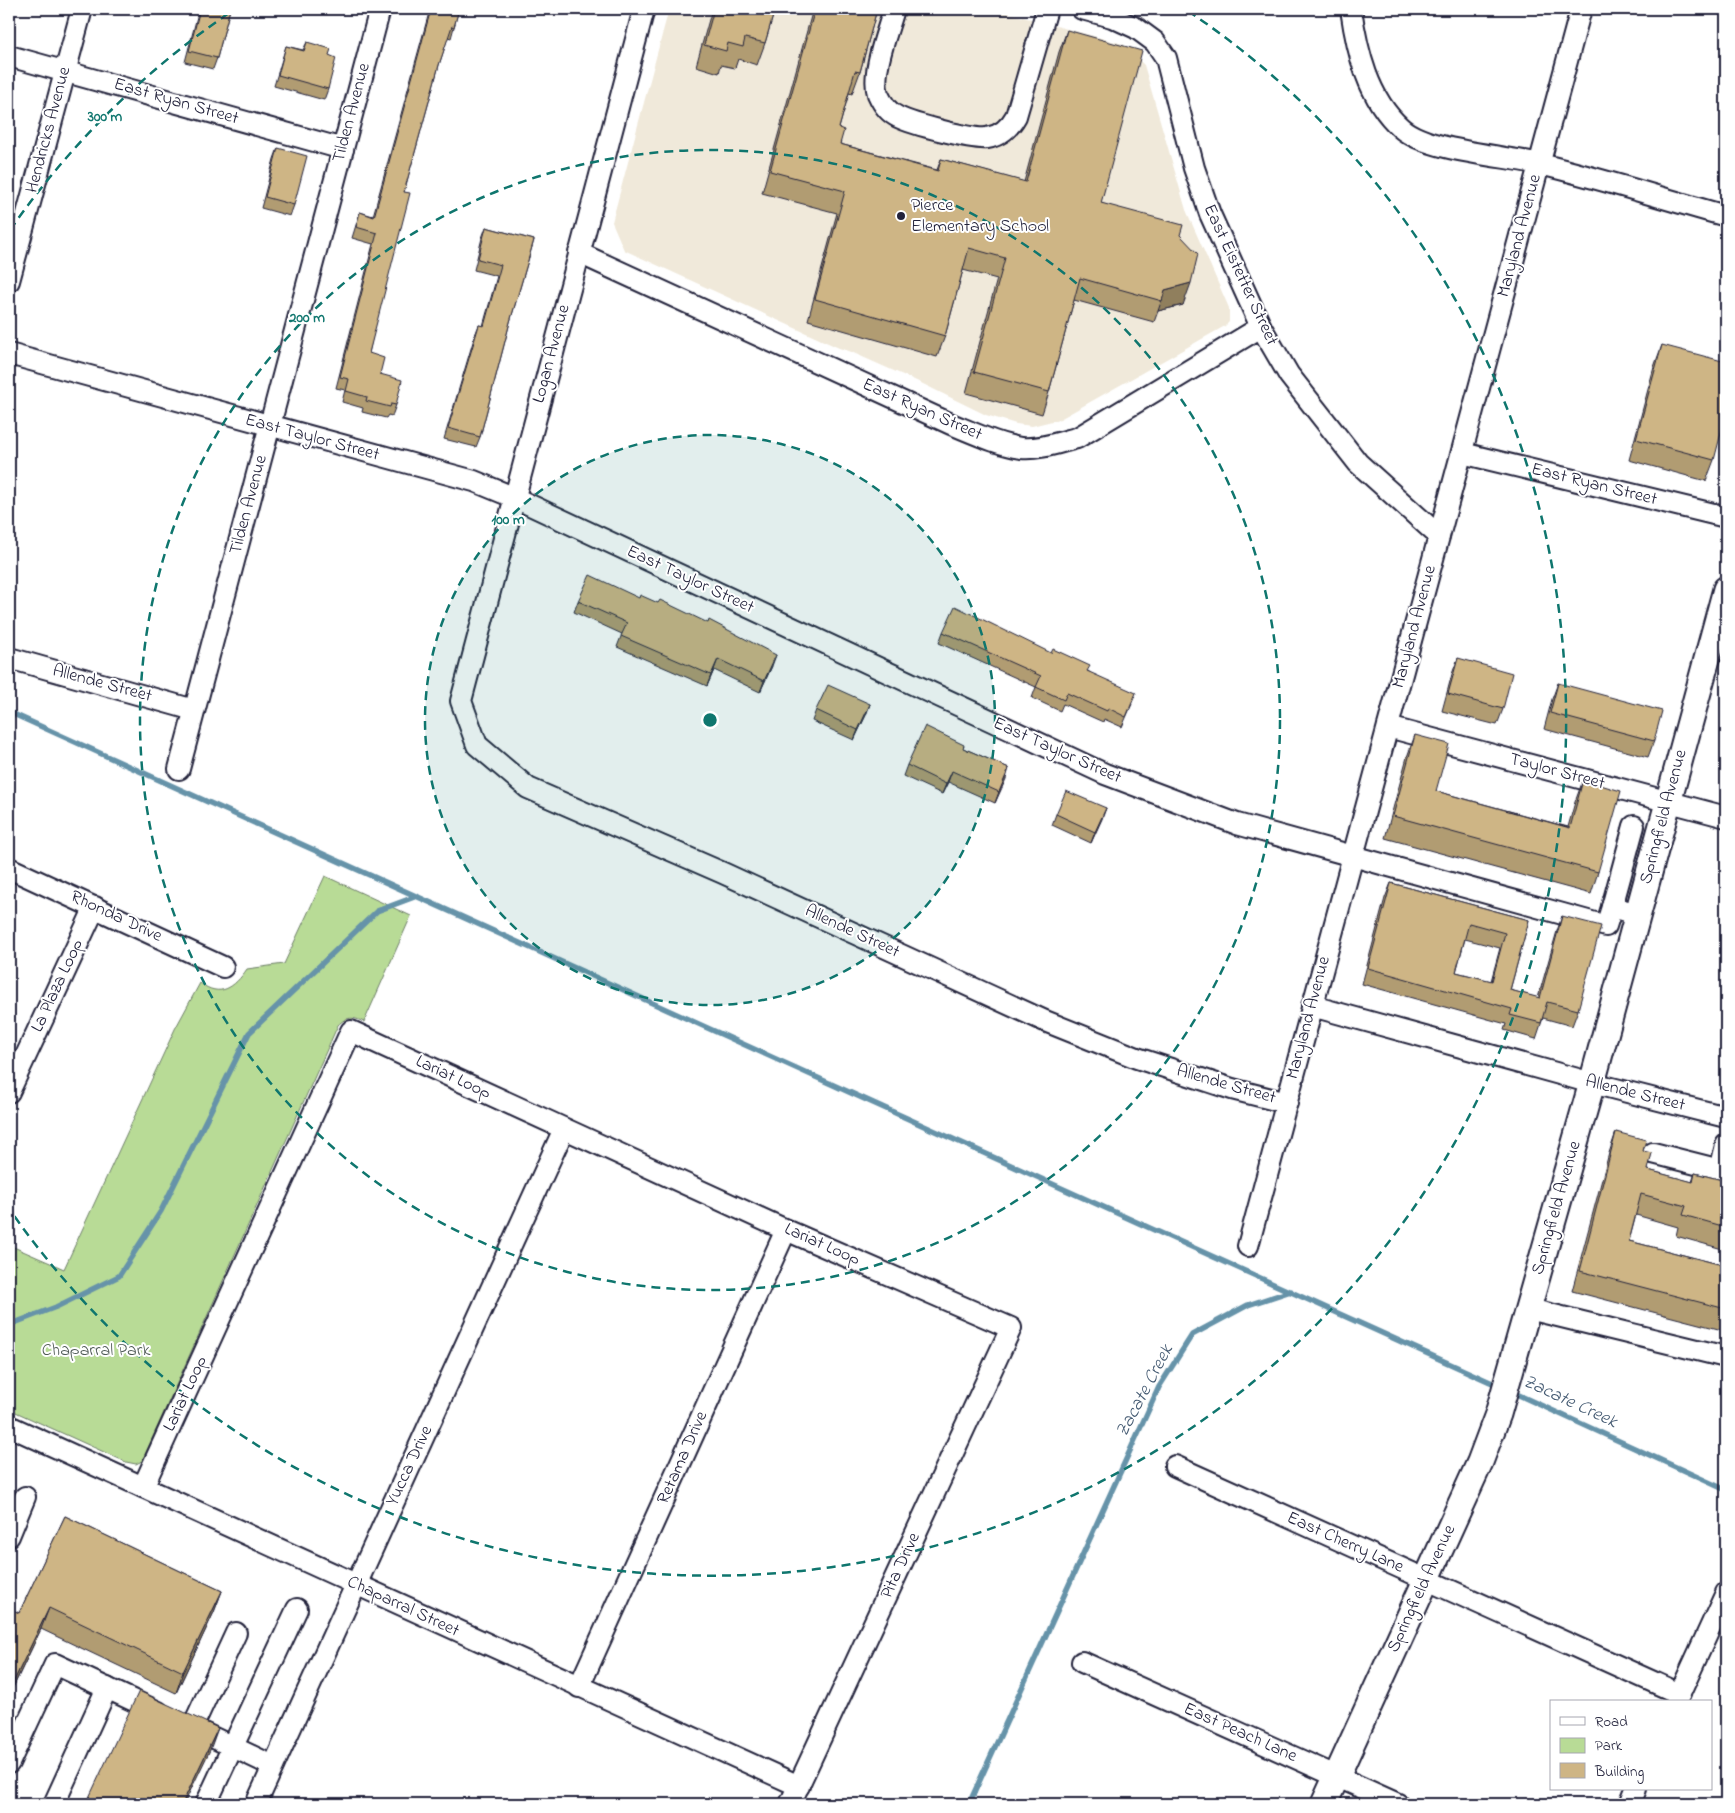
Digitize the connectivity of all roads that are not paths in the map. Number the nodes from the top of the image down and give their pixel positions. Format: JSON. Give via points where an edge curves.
{"nodes":[{"id":1,"x":82,"y":9,"type":"edge"},
{"id":2,"x":380,"y":9,"type":"edge"},
{"id":3,"x":644,"y":9,"type":"edge"},
{"id":4,"x":894,"y":9,"type":"edge"},
{"id":5,"x":1047,"y":9,"type":"edge"},
{"id":6,"x":1082,"y":9,"type":"edge"},
{"id":7,"x":1351,"y":9,"type":"edge"},
{"id":8,"x":1581,"y":9,"type":"edge"},
{"id":9,"x":9,"y":56,"type":"edge"},
{"id":10,"x":65,"y":71,"type":"junction"},
{"id":11,"x":343,"y":149,"type":"junction"},
{"id":12,"x":1540,"y":164,"type":"junction"},
{"id":13,"x":1726,"y":216,"type":"edge"},
{"id":14,"x":579,"y":253,"type":"junction"},
{"id":15,"x":9,"y":281,"type":"edge"},
{"id":16,"x":1261,"y":327,"type":"junction"},
{"id":17,"x":9,"y":354,"type":"edge"},
{"id":18,"x":270,"y":427,"type":"junction"},
{"id":19,"x":1462,"y":453,"type":"junction"},
{"id":20,"x":513,"y":497,"type":"junction"},
{"id":21,"x":1726,"y":517,"type":"edge"},
{"id":22,"x":1439,"y":536,"type":"junction"},
{"id":23,"x":1726,"y":589,"type":"edge"},
{"id":24,"x":9,"y":658,"type":"edge"},
{"id":25,"x":461,"y":701,"type":"joint"},
{"id":26,"x":194,"y":710,"type":"junction"},
{"id":27,"x":1388,"y":727,"type":"junction"},
{"id":28,"x":179,"y":769,"type":"dead end"},
{"id":29,"x":1669,"y":802,"type":"junction"},
{"id":30,"x":1726,"y":817,"type":"edge"},
{"id":31,"x":1634,"y":826,"type":"dead end"},
{"id":32,"x":1353,"y":857,"type":"junction"},
{"id":33,"x":9,"y":868,"type":"edge"},
{"id":34,"x":95,"y":907,"type":"junction"},
{"id":35,"x":1612,"y":907,"type":"junction"},
{"id":36,"x":1638,"y":914,"type":"junction"},
{"id":37,"x":223,"y":967,"type":"dead end"},
{"id":38,"x":1312,"y":1006,"type":"junction"},
{"id":39,"x":1592,"y":1083,"type":"junction"},
{"id":40,"x":9,"y":1092,"type":"edge"},
{"id":41,"x":1286,"y":1103,"type":"junction"},
{"id":42,"x":1726,"y":1116,"type":"edge"},
{"id":43,"x":564,"y":1129,"type":"junction"},
{"id":44,"x":1726,"y":1146,"type":"edge"},
{"id":45,"x":1653,"y":1153,"type":"edge"},
{"id":46,"x":1723,"y":1170,"type":"edge"},
{"id":47,"x":786,"y":1230,"type":"junction"},
{"id":48,"x":1248,"y":1246,"type":"dead end"},
{"id":49,"x":1529,"y":1309,"type":"junction"},
{"id":50,"x":1012,"y":1328,"type":"joint"},
{"id":51,"x":1726,"y":1357,"type":"edge"},
{"id":52,"x":9,"y":1426,"type":"edge"},
{"id":53,"x":1175,"y":1466,"type":"dead end"},
{"id":54,"x":143,"y":1487,"type":"junction"},
{"id":55,"x":25,"y":1498,"type":"dead end"},
{"id":56,"x":9,"y":1536,"type":"edge"},
{"id":57,"x":1426,"y":1580,"type":"junction"},
{"id":58,"x":355,"y":1585,"type":"junction"},
{"id":59,"x":1726,"y":1593,"type":"edge"},
{"id":60,"x":297,"y":1609,"type":"dead end"},
{"id":61,"x":236,"y":1633,"type":"dead end"},
{"id":62,"x":1082,"y":1662,"type":"dead end"},
{"id":63,"x":108,"y":1688,"type":"junction"},
{"id":64,"x":579,"y":1688,"type":"junction"},
{"id":65,"x":1678,"y":1698,"type":"edge"},
{"id":66,"x":192,"y":1728,"type":"junction"},
{"id":67,"x":232,"y":1746,"type":"junction"},
{"id":68,"x":9,"y":1763,"type":"edge"},
{"id":69,"x":273,"y":1766,"type":"junction"},
{"id":70,"x":1336,"y":1776,"type":"junction"},
{"id":71,"x":798,"y":1786,"type":"junction"},
{"id":72,"x":54,"y":1804,"type":"edge"},
{"id":73,"x":206,"y":1804,"type":"edge"},
{"id":74,"x":256,"y":1804,"type":"edge"},
{"id":75,"x":790,"y":1804,"type":"edge"},
{"id":76,"x":1324,"y":1804,"type":"edge"},
{"id":77,"x":1398,"y":1804,"type":"edge"}],
"edges":[{"from":1,"to":10,"type":"street","name":"Hendricks Avenue"},
{"from":2,"to":11,"type":"street","name":"Tilden Avenue"},
{"from":3,"to":14,"type":"street","name":"Logan Avenue"},
{"from":4,"to":5,"type":"street","via":[[877,76],[882,101],[899,118],[981,138],[1000,133],[1011,125],[1016,116]]},
{"from":6,"to":16,"type":"street","name":"East Eistetter Street","via":[[1136,28],[1155,42],[1166,58],[1194,168],[1210,214]]},
{"from":7,"to":12,"type":"street","via":[[1373,93],[1403,130],[1440,144]]},
{"from":8,"to":12,"type":"street","name":"Maryland Avenue"},
{"from":9,"to":10,"type":"street","name":"East Ryan Street"},
{"from":10,"to":11,"type":"street","name":"East Ryan Street"},
{"from":10,"to":15,"type":"street","name":"Hendricks Avenue"},
{"from":11,"to":18,"type":"street","name":"Tilden Avenue"},
{"from":12,"to":13,"type":"street"},
{"from":12,"to":19,"type":"street","name":"Maryland Avenue"},
{"from":14,"to":16,"type":"street","name":"East Ryan Street","via":[[951,424],[1022,448],[1048,446],[1077,438]]},
{"from":14,"to":20,"type":"street","name":"Logan Avenue"},
{"from":16,"to":22,"type":"street","name":"East Eistetter Street","via":[[1290,375],[1358,463]]},
{"from":17,"to":18,"type":"street","name":"East Taylor Street"},
{"from":18,"to":20,"type":"street","name":"East Taylor Street","via":[[474,481]]},
{"from":18,"to":26,"type":"street","name":"Tilden Avenue"},
{"from":19,"to":21,"type":"street","name":"East Ryan Street"},
{"from":19,"to":22,"type":"street","name":"Maryland Avenue"},
{"from":20,"to":25,"type":"street","name":"Logan Avenue"},
{"from":20,"to":32,"type":"street","name":"East Taylor Street","via":[[1105,774],[1237,824]]},
{"from":22,"to":27,"type":"street","name":"Maryland Avenue"},
{"from":23,"to":29,"type":"main road","name":"Springfield Avenue"},
{"from":24,"to":26,"type":"street","name":"Allende Street"},
{"from":25,"to":41,"type":"street","name":"Allende Street","via":[[477,745],[528,788],[732,877],[1045,1021],[1137,1058]]},
{"from":26,"to":28,"type":"street","name":"Tilden Avenue"},
{"from":27,"to":29,"type":"street","name":"Taylor Street"},
{"from":27,"to":32,"type":"street","name":"Maryland Avenue"},
{"from":29,"to":30,"type":"street","name":"Taylor Street"},
{"from":29,"to":36,"type":"main road","name":"Springfield Avenue"},
{"from":31,"to":35,"type":"street"},
{"from":32,"to":35,"type":"street","name":"East Taylor Street","via":[[1606,926]]},
{"from":32,"to":38,"type":"street","name":"Maryland Avenue"},
{"from":33,"to":34,"type":"street","name":"Rhonda Drive"},
{"from":34,"to":37,"type":"street","name":"Rhonda Drive"},
{"from":34,"to":40,"type":"street","name":"La Plaza Loop"},
{"from":35,"to":36,"type":"street"},
{"from":36,"to":39,"type":"main road","name":"Springfield Avenue"},
{"from":38,"to":39,"type":"street","name":"Allende Street"},
{"from":38,"to":41,"type":"street","name":"Maryland Avenue"},
{"from":39,"to":42,"type":"street","name":"Allende Street"},
{"from":39,"to":49,"type":"main road","name":"Springfield Avenue"},
{"from":41,"to":48,"type":"street","name":"Maryland Avenue"},
{"from":43,"to":47,"type":"street","name":"Lariat Loop"},
{"from":43,"to":54,"type":"street","name":"Lariat Loop","via":[[351,1032]]},
{"from":43,"to":58,"type":"street","name":"Yucca Drive"},
{"from":44,"to":46,"type":"street"},
{"from":45,"to":46,"type":"street"},
{"from":47,"to":50,"type":"street","name":"Lariat Loop"},
{"from":47,"to":64,"type":"street","name":"Retama Drive"},
{"from":49,"to":51,"type":"street"},
{"from":49,"to":57,"type":"main road","name":"Springfield Avenue","via":[[1498,1414],[1480,1462]]},
{"from":50,"to":71,"type":"street","name":"Pita Drive"},
{"from":52,"to":54,"type":"street","name":"Chaparral Street"},
{"from":53,"to":57,"type":"street","name":"East Cherry Lane"},
{"from":54,"to":58,"type":"street","name":"Chaparral Street"},
{"from":55,"to":56,"type":"street"},
{"from":57,"to":65,"type":"street","name":"East Cherry Lane"},
{"from":57,"to":70,"type":"main road","name":"Springfield Avenue"},
{"from":58,"to":64,"type":"street","name":"Chaparral Street"},
{"from":58,"to":69,"type":"street","name":"Yucca Drive"},
{"from":59,"to":65,"type":"street"},
{"from":60,"to":67,"type":"street"},
{"from":61,"to":66,"type":"street"},
{"from":62,"to":70,"type":"street","name":"East Peach Lane"},
{"from":63,"to":66,"type":"street"},
{"from":63,"to":68,"type":"street","via":[[55,1664]]},
{"from":63,"to":72,"type":"street"},
{"from":64,"to":71,"type":"street","name":"Chaparral Street"},
{"from":66,"to":67,"type":"street"},
{"from":67,"to":69,"type":"street"},
{"from":67,"to":73,"type":"street"},
{"from":69,"to":74,"type":"street","name":"Yucca Drive"},
{"from":70,"to":76,"type":"main road","name":"Springfield Avenue"},
{"from":70,"to":77,"type":"street","name":"East Peach Lane"},
{"from":71,"to":75,"type":"street","name":"Pita Drive"}]}
